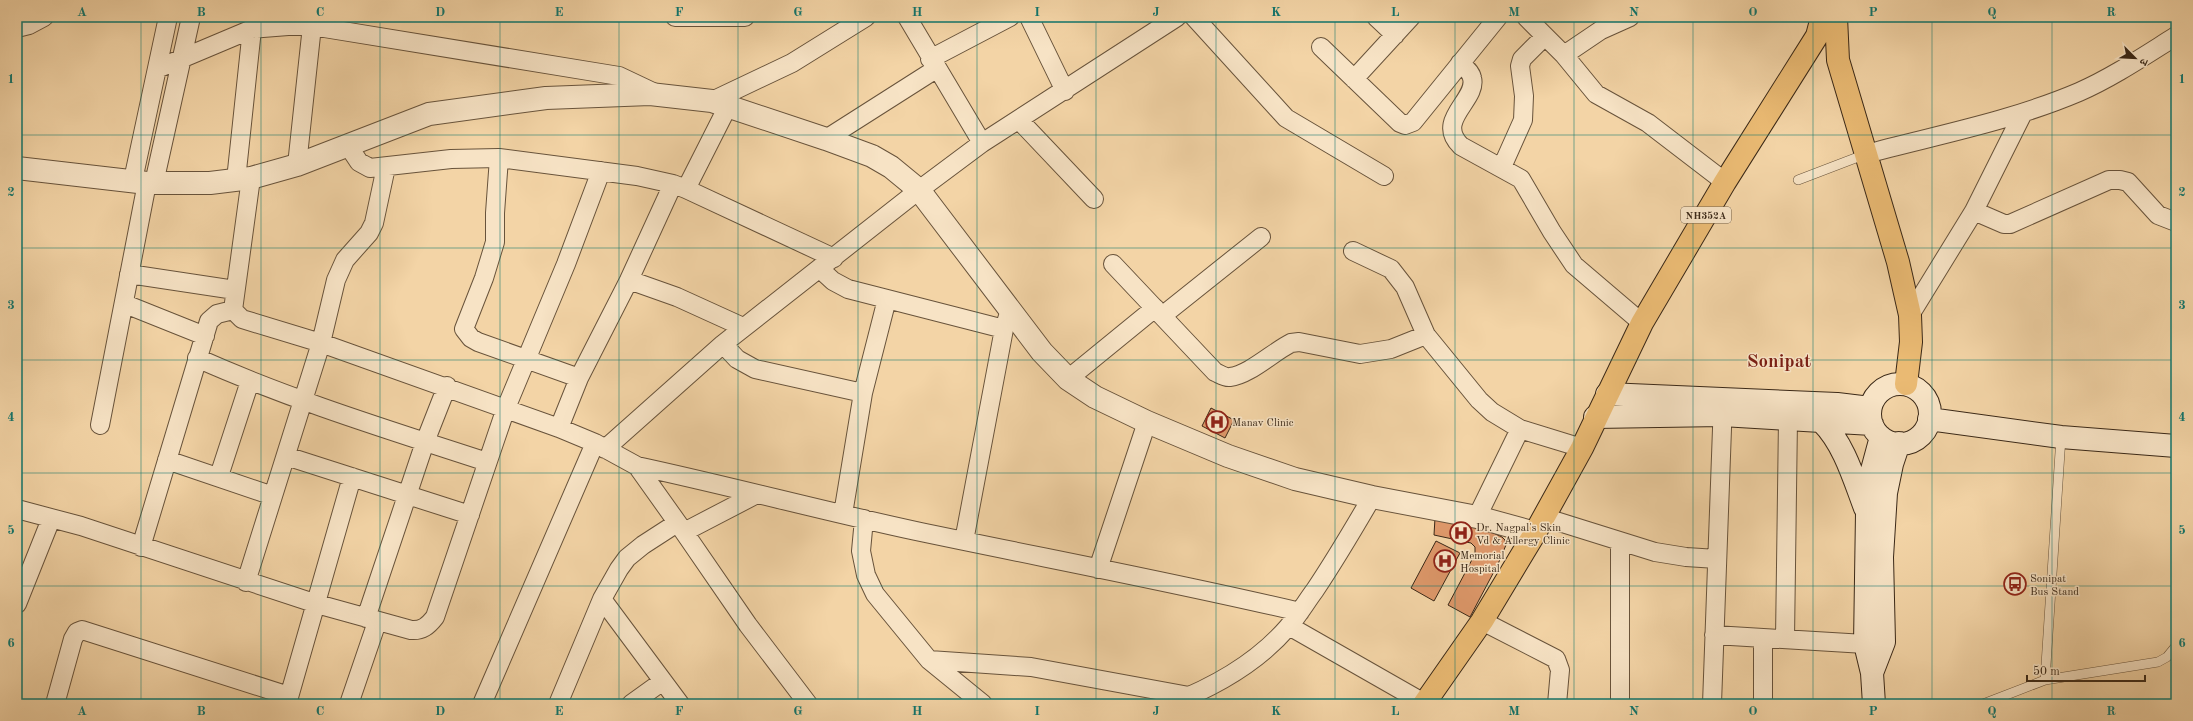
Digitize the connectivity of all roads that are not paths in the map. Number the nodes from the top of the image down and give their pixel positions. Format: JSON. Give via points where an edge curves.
{"nodes":[{"id":1,"x":44,"y":17,"type":"edge"},
{"id":2,"x":168,"y":17,"type":"edge"},
{"id":3,"x":191,"y":17,"type":"edge"},
{"id":4,"x":681,"y":17,"type":"edge"},
{"id":5,"x":745,"y":17,"type":"edge"},
{"id":6,"x":907,"y":17,"type":"edge"},
{"id":7,"x":1010,"y":17,"type":"edge"},
{"id":8,"x":1029,"y":17,"type":"edge"},
{"id":9,"x":1194,"y":17,"type":"edge"},
{"id":10,"x":1376,"y":17,"type":"edge"},
{"id":11,"x":1411,"y":17,"type":"edge"},
{"id":12,"x":1498,"y":17,"type":"edge"},
{"id":13,"x":1526,"y":17,"type":"edge"},
{"id":14,"x":1630,"y":17,"type":"edge"},
{"id":15,"x":1822,"y":17,"type":"edge"},
{"id":16,"x":1836,"y":17,"type":"edge"},
{"id":17,"x":863,"y":18,"type":"edge"},
{"id":18,"x":1167,"y":20,"type":"edge"},
{"id":19,"x":312,"y":26,"type":"junction"},
{"id":20,"x":17,"y":28,"type":"edge"},
{"id":21,"x":252,"y":29,"type":"junction"},
{"id":22,"x":1395,"y":35,"type":"junction"},
{"id":23,"x":1545,"y":36,"type":"junction"},
{"id":24,"x":2176,"y":36,"type":"edge"},
{"id":25,"x":1322,"y":48,"type":"dead end"},
{"id":26,"x":1564,"y":55,"type":"junction"},
{"id":27,"x":182,"y":58,"type":"junction"},
{"id":28,"x":1460,"y":63,"type":"junction"},
{"id":29,"x":933,"y":64,"type":"junction"},
{"id":30,"x":157,"y":69,"type":"junction"},
{"id":31,"x":1354,"y":79,"type":"junction"},
{"id":32,"x":1065,"y":91,"type":"junction"},
{"id":33,"x":657,"y":94,"type":"junction"},
{"id":34,"x":720,"y":104,"type":"junction"},
{"id":35,"x":2023,"y":113,"type":"junction"},
{"id":36,"x":1019,"y":120,"type":"junction"},
{"id":37,"x":826,"y":139,"type":"junction"},
{"id":38,"x":982,"y":143,"type":"junction"},
{"id":39,"x":347,"y":144,"type":"junction"},
{"id":40,"x":1866,"y":154,"type":"junction"},
{"id":41,"x":499,"y":158,"type":"junction"},
{"id":42,"x":297,"y":165,"type":"junction"},
{"id":43,"x":386,"y":167,"type":"junction"},
{"id":44,"x":1502,"y":167,"type":"junction"},
{"id":45,"x":17,"y":168,"type":"edge"},
{"id":46,"x":601,"y":171,"type":"junction"},
{"id":47,"x":1384,"y":176,"type":"dead end"},
{"id":48,"x":244,"y":179,"type":"junction"},
{"id":49,"x":1798,"y":180,"type":"dead end"},
{"id":50,"x":145,"y":182,"type":"junction"},
{"id":51,"x":1725,"y":182,"type":"junction"},
{"id":52,"x":679,"y":187,"type":"junction"},
{"id":53,"x":919,"y":190,"type":"junction"},
{"id":54,"x":1094,"y":199,"type":"dead end"},
{"id":55,"x":1974,"y":212,"type":"junction"},
{"id":56,"x":2176,"y":222,"type":"edge"},
{"id":57,"x":1261,"y":237,"type":"dead end"},
{"id":58,"x":1353,"y":250,"type":"dead end"},
{"id":59,"x":827,"y":264,"type":"junction"},
{"id":60,"x":1113,"y":264,"type":"dead end"},
{"id":61,"x":129,"y":274,"type":"junction"},
{"id":62,"x":629,"y":280,"type":"junction"},
{"id":63,"x":235,"y":290,"type":"junction"},
{"id":64,"x":886,"y":299,"type":"junction"},
{"id":65,"x":125,"y":304,"type":"junction"},
{"id":66,"x":233,"y":310,"type":"junction"},
{"id":67,"x":1158,"y":312,"type":"junction"},
{"id":68,"x":1910,"y":315,"type":"junction"},
{"id":69,"x":1007,"y":319,"type":"junction"},
{"id":70,"x":1642,"y":323,"type":"junction"},
{"id":71,"x":743,"y":327,"type":"junction"},
{"id":72,"x":1426,"y":335,"type":"junction"},
{"id":73,"x":205,"y":336,"type":"junction"},
{"id":74,"x":321,"y":343,"type":"junction"},
{"id":75,"x":723,"y":344,"type":"junction"},
{"id":76,"x":197,"y":358,"type":"junction"},
{"id":77,"x":526,"y":358,"type":"junction"},
{"id":78,"x":579,"y":378,"type":"junction"},
{"id":79,"x":1068,"y":379,"type":"junction"},
{"id":80,"x":250,"y":381,"type":"junction"},
{"id":81,"x":1906,"y":384,"type":"junction"},
{"id":82,"x":447,"y":386,"type":"junction"},
{"id":83,"x":863,"y":394,"type":"junction"},
{"id":84,"x":1607,"y":394,"type":"junction"},
{"id":85,"x":304,"y":401,"type":"junction"},
{"id":86,"x":506,"y":408,"type":"junction"},
{"id":87,"x":1722,"y":408,"type":"junction"},
{"id":88,"x":1595,"y":417,"type":"junction"},
{"id":89,"x":1788,"y":419,"type":"junction"},
{"id":90,"x":1929,"y":419,"type":"junction"},
{"id":91,"x":1147,"y":422,"type":"junction"},
{"id":92,"x":1822,"y":422,"type":"junction"},
{"id":93,"x":100,"y":425,"type":"dead end"},
{"id":94,"x":559,"y":428,"type":"junction"},
{"id":95,"x":1881,"y":428,"type":"junction"},
{"id":96,"x":1520,"y":429,"type":"junction"},
{"id":97,"x":2061,"y":437,"type":"junction"},
{"id":98,"x":425,"y":442,"type":"junction"},
{"id":99,"x":600,"y":446,"type":"junction"},
{"id":100,"x":2176,"y":446,"type":"edge"},
{"id":101,"x":1582,"y":448,"type":"junction"},
{"id":102,"x":286,"y":456,"type":"junction"},
{"id":103,"x":167,"y":460,"type":"junction"},
{"id":104,"x":487,"y":462,"type":"junction"},
{"id":105,"x":637,"y":466,"type":"junction"},
{"id":106,"x":219,"y":476,"type":"junction"},
{"id":107,"x":352,"y":477,"type":"junction"},
{"id":108,"x":407,"y":494,"type":"junction"},
{"id":109,"x":757,"y":494,"type":"junction"},
{"id":110,"x":273,"y":496,"type":"junction"},
{"id":111,"x":1372,"y":497,"type":"junction"},
{"id":112,"x":17,"y":509,"type":"edge"},
{"id":113,"x":1867,"y":513,"type":"junction"},
{"id":114,"x":843,"y":514,"type":"junction"},
{"id":115,"x":470,"y":515,"type":"junction"},
{"id":116,"x":1477,"y":517,"type":"junction"},
{"id":117,"x":51,"y":519,"type":"junction"},
{"id":118,"x":864,"y":519,"type":"junction"},
{"id":119,"x":1539,"y":525,"type":"junction"},
{"id":120,"x":680,"y":527,"type":"junction"},
{"id":121,"x":964,"y":541,"type":"junction"},
{"id":122,"x":1620,"y":542,"type":"junction"},
{"id":123,"x":141,"y":547,"type":"junction"},
{"id":124,"x":1717,"y":559,"type":"junction"},
{"id":125,"x":1098,"y":569,"type":"junction"},
{"id":126,"x":246,"y":582,"type":"junction"},
{"id":127,"x":602,"y":599,"type":"junction"},
{"id":128,"x":18,"y":600,"type":"edge"},
{"id":129,"x":317,"y":604,"type":"junction"},
{"id":130,"x":1300,"y":612,"type":"junction"},
{"id":131,"x":371,"y":620,"type":"junction"},
{"id":132,"x":1482,"y":621,"type":"junction"},
{"id":133,"x":1289,"y":626,"type":"junction"},
{"id":134,"x":1714,"y":635,"type":"junction"},
{"id":135,"x":1763,"y":638,"type":"junction"},
{"id":136,"x":1785,"y":638,"type":"junction"},
{"id":137,"x":1874,"y":643,"type":"junction"},
{"id":138,"x":2176,"y":646,"type":"edge"},
{"id":139,"x":929,"y":660,"type":"junction"},
{"id":140,"x":2045,"y":680,"type":"junction"},
{"id":141,"x":663,"y":681,"type":"junction"},
{"id":142,"x":1190,"y":696,"type":"junction"},
{"id":143,"x":288,"y":700,"type":"edge"},
{"id":144,"x":55,"y":704,"type":"edge"},
{"id":145,"x":349,"y":704,"type":"edge"},
{"id":146,"x":482,"y":704,"type":"edge"},
{"id":147,"x":558,"y":704,"type":"edge"},
{"id":148,"x":631,"y":704,"type":"edge"},
{"id":149,"x":680,"y":704,"type":"edge"},
{"id":150,"x":808,"y":704,"type":"edge"},
{"id":151,"x":983,"y":704,"type":"edge"},
{"id":152,"x":1170,"y":704,"type":"edge"},
{"id":153,"x":1424,"y":704,"type":"edge"},
{"id":154,"x":1557,"y":704,"type":"edge"},
{"id":155,"x":1620,"y":704,"type":"edge"},
{"id":156,"x":1712,"y":704,"type":"edge"},
{"id":157,"x":1763,"y":704,"type":"edge"},
{"id":158,"x":1877,"y":704,"type":"edge"},
{"id":159,"x":1983,"y":704,"type":"edge"}],
"edges":[{"from":1,"to":20,"type":"street"},
{"from":2,"to":30,"type":"street"},
{"from":3,"to":27,"type":"street"},
{"from":4,"to":5,"type":"street"},
{"from":6,"to":29,"type":"street"},
{"from":7,"to":29,"type":"street"},
{"from":8,"to":32,"type":"street"},
{"from":9,"to":47,"type":"street","via":[[1286,118]]},
{"from":10,"to":22,"type":"street"},
{"from":11,"to":22,"type":"street"},
{"from":12,"to":28,"type":"street"},
{"from":13,"to":23,"type":"street"},
{"from":14,"to":26,"type":"street","via":[[1601,30]]},
{"from":15,"to":51,"type":"highway","number":"NH352A","via":[[1817,36]]},
{"from":16,"to":40,"type":"highway","via":[[1838,60]]},
{"from":17,"to":34,"type":"street"},
{"from":18,"to":32,"type":"street"},
{"from":19,"to":21,"type":"street"},
{"from":19,"to":33,"type":"street","via":[[619,76]]},
{"from":19,"to":42,"type":"street"},
{"from":21,"to":27,"type":"street"},
{"from":21,"to":48,"type":"street"},
{"from":22,"to":31,"type":"street"},
{"from":23,"to":26,"type":"street"},
{"from":23,"to":44,"type":"street","via":[[1522,59],[1520,66],[1524,96],[1523,120]]},
{"from":24,"to":35,"type":"street","via":[[2119,72],[2079,92]]},
{"from":25,"to":31,"type":"street"},
{"from":26,"to":51,"type":"street","via":[[1596,94],[1648,123]]},
{"from":27,"to":30,"type":"street"},
{"from":27,"to":50,"type":"street"},
{"from":28,"to":31,"type":"street","via":[[1409,124],[1400,123]]},
{"from":28,"to":44,"type":"street","via":[[1470,73],[1473,85],[1456,115],[1452,134],[1461,146]]},
{"from":29,"to":37,"type":"street"},
{"from":29,"to":38,"type":"street"},
{"from":30,"to":50,"type":"street"},
{"from":32,"to":36,"type":"street"},
{"from":33,"to":34,"type":"street"},
{"from":33,"to":39,"type":"street","via":[[546,98],[429,114]]},
{"from":34,"to":37,"type":"street"},
{"from":34,"to":52,"type":"street"},
{"from":35,"to":40,"type":"street"},
{"from":35,"to":55,"type":"street"},
{"from":36,"to":38,"type":"street"},
{"from":36,"to":54,"type":"street"},
{"from":37,"to":53,"type":"street","via":[[872,156],[892,167]]},
{"from":38,"to":53,"type":"street"},
{"from":39,"to":42,"type":"street"},
{"from":39,"to":43,"type":"street","via":[[364,166]]},
{"from":40,"to":49,"type":"lane"},
{"from":40,"to":68,"type":"highway","via":[[1898,262]]},
{"from":41,"to":43,"type":"street","via":[[450,158]]},
{"from":41,"to":46,"type":"street"},
{"from":41,"to":77,"type":"street","via":[[495,242],[464,329],[478,342]]},
{"from":42,"to":48,"type":"street"},
{"from":43,"to":74,"type":"street","via":[[374,223],[369,233],[345,260],[336,280]]},
{"from":44,"to":70,"type":"street","via":[[1514,173],[1526,185],[1574,265]]},
{"from":45,"to":50,"type":"street"},
{"from":46,"to":52,"type":"street"},
{"from":46,"to":77,"type":"street","via":[[566,264]]},
{"from":48,"to":50,"type":"street","via":[[210,183]]},
{"from":48,"to":63,"type":"street"},
{"from":50,"to":61,"type":"street"},
{"from":51,"to":70,"type":"highway","number":"NH352A"},
{"from":52,"to":59,"type":"street"},
{"from":52,"to":62,"type":"street"},
{"from":53,"to":59,"type":"street"},
{"from":53,"to":69,"type":"street"},
{"from":55,"to":56,"type":"street","via":[[2010,224],[2103,182],[2120,180],[2128,182],[2158,214]]},
{"from":55,"to":68,"type":"street"},
{"from":57,"to":67,"type":"street"},
{"from":58,"to":72,"type":"street","via":[[1396,274],[1405,287]]},
{"from":59,"to":64,"type":"street","via":[[841,286]]},
{"from":59,"to":71,"type":"street"},
{"from":60,"to":67,"type":"street"},
{"from":61,"to":63,"type":"street"},
{"from":61,"to":65,"type":"street"},
{"from":62,"to":71,"type":"street","via":[[677,297]]},
{"from":62,"to":78,"type":"street"},
{"from":63,"to":66,"type":"street"},
{"from":64,"to":69,"type":"street"},
{"from":64,"to":83,"type":"street"},
{"from":65,"to":73,"type":"street"},
{"from":65,"to":93,"type":"street"},
{"from":66,"to":73,"type":"street","via":[[217,314]]},
{"from":66,"to":74,"type":"street","via":[[242,319]]},
{"from":67,"to":72,"type":"street","via":[[1215,372],[1230,377],[1242,373],[1291,343],[1299,342],[1360,354],[1391,349]]},
{"from":67,"to":79,"type":"street"},
{"from":68,"to":81,"type":"highway","via":[[1911,342]]},
{"from":69,"to":79,"type":"street"},
{"from":69,"to":121,"type":"street"},
{"from":70,"to":84,"type":"highway","number":"NH352A"},
{"from":71,"to":75,"type":"street"},
{"from":72,"to":96,"type":"street","via":[[1479,400],[1492,412]]},
{"from":73,"to":76,"type":"street"},
{"from":74,"to":82,"type":"street"},
{"from":74,"to":85,"type":"street"},
{"from":75,"to":83,"type":"street","via":[[737,359],[755,369]]},
{"from":75,"to":99,"type":"street"},
{"from":76,"to":80,"type":"street"},
{"from":76,"to":103,"type":"street"},
{"from":77,"to":78,"type":"street"},
{"from":77,"to":86,"type":"street"},
{"from":78,"to":94,"type":"street"},
{"from":79,"to":91,"type":"street","via":[[1096,397]]},
{"from":80,"to":85,"type":"street"},
{"from":80,"to":106,"type":"street"},
{"from":81,"to":90,"type":"street","via":[[1925,397],[1930,409]]},
{"from":81,"to":95,"type":"street","via":[[1883,389],[1875,396]]},
{"from":82,"to":86,"type":"street"},
{"from":82,"to":98,"type":"street"},
{"from":83,"to":114,"type":"street"},
{"from":84,"to":87,"type":"street"},
{"from":84,"to":88,"type":"highway","number":"NH352A"},
{"from":85,"to":98,"type":"street"},
{"from":85,"to":102,"type":"street"},
{"from":86,"to":94,"type":"street"},
{"from":86,"to":104,"type":"street"},
{"from":87,"to":88,"type":"street"},
{"from":87,"to":89,"type":"street"},
{"from":87,"to":95,"type":"street","via":[[1837,404]]},
{"from":87,"to":124,"type":"street"},
{"from":88,"to":101,"type":"highway","number":"NH352A"},
{"from":89,"to":92,"type":"street"},
{"from":89,"to":136,"type":"street"},
{"from":90,"to":95,"type":"street","via":[[1925,430],[1917,439],[1906,443]]},
{"from":90,"to":97,"type":"street"},
{"from":91,"to":111,"type":"street","via":[[1228,456],[1295,479]]},
{"from":91,"to":125,"type":"street"},
{"from":92,"to":95,"type":"street"},
{"from":92,"to":113,"type":"street","via":[[1830,430],[1845,458]]},
{"from":94,"to":99,"type":"street"},
{"from":95,"to":113,"type":"street","via":[[1868,485]]},
{"from":95,"to":137,"type":"street","via":[[1892,464],[1886,493]]},
{"from":96,"to":101,"type":"street"},
{"from":96,"to":116,"type":"street"},
{"from":97,"to":100,"type":"street"},
{"from":97,"to":140,"type":"lane"},
{"from":98,"to":104,"type":"street"},
{"from":98,"to":108,"type":"street"},
{"from":99,"to":105,"type":"street"},
{"from":99,"to":146,"type":"street"},
{"from":101,"to":119,"type":"highway","number":"NH352A"},
{"from":102,"to":107,"type":"street"},
{"from":102,"to":110,"type":"street"},
{"from":103,"to":106,"type":"street"},
{"from":103,"to":123,"type":"street"},
{"from":104,"to":115,"type":"street"},
{"from":105,"to":109,"type":"street"},
{"from":105,"to":120,"type":"street"},
{"from":106,"to":110,"type":"street"},
{"from":107,"to":108,"type":"street"},
{"from":107,"to":129,"type":"street"},
{"from":108,"to":115,"type":"street"},
{"from":108,"to":131,"type":"street"},
{"from":109,"to":114,"type":"street"},
{"from":109,"to":120,"type":"street"},
{"from":110,"to":126,"type":"street"},
{"from":111,"to":116,"type":"street"},
{"from":111,"to":130,"type":"street"},
{"from":112,"to":117,"type":"street"},
{"from":113,"to":137,"type":"street"},
{"from":114,"to":118,"type":"street"},
{"from":115,"to":131,"type":"street","via":[[435,617],[430,623],[418,630]]},
{"from":116,"to":119,"type":"street"},
{"from":117,"to":123,"type":"street","via":[[82,526]]},
{"from":117,"to":128,"type":"street"},
{"from":118,"to":121,"type":"street"},
{"from":118,"to":139,"type":"street","via":[[861,551],[866,574],[875,594]]},
{"from":119,"to":122,"type":"street"},
{"from":119,"to":132,"type":"highway","number":"NH352A"},
{"from":120,"to":127,"type":"street","via":[[627,558]]},
{"from":120,"to":150,"type":"street","via":[[748,625]]},
{"from":121,"to":125,"type":"street"},
{"from":122,"to":124,"type":"street","via":[[1671,556]]},
{"from":122,"to":155,"type":"street"},
{"from":123,"to":126,"type":"street"},
{"from":124,"to":134,"type":"street"},
{"from":125,"to":130,"type":"street","via":[[1189,586]]},
{"from":126,"to":129,"type":"street"},
{"from":127,"to":141,"type":"street"},
{"from":127,"to":147,"type":"street"},
{"from":129,"to":131,"type":"street"},
{"from":129,"to":143,"type":"street"},
{"from":130,"to":133,"type":"street"},
{"from":131,"to":145,"type":"street"},
{"from":132,"to":153,"type":"highway","number":"NH352A"},
{"from":132,"to":154,"type":"street","via":[[1556,659],[1560,670]]},
{"from":133,"to":142,"type":"street","via":[[1236,672]]},
{"from":133,"to":153,"type":"street"},
{"from":134,"to":135,"type":"street"},
{"from":134,"to":156,"type":"street"},
{"from":135,"to":136,"type":"street"},
{"from":135,"to":157,"type":"street"},
{"from":136,"to":137,"type":"street"},
{"from":137,"to":158,"type":"street","via":[[1872,673]]},
{"from":138,"to":140,"type":"lane","via":[[2158,662]]},
{"from":139,"to":142,"type":"street","via":[[1031,667]]},
{"from":139,"to":151,"type":"street"},
{"from":140,"to":159,"type":"lane"},
{"from":141,"to":148,"type":"street"},
{"from":141,"to":149,"type":"street"},
{"from":142,"to":152,"type":"street"},
{"from":143,"to":144,"type":"street","via":[[82,630],[77,632],[73,639]]}]}
